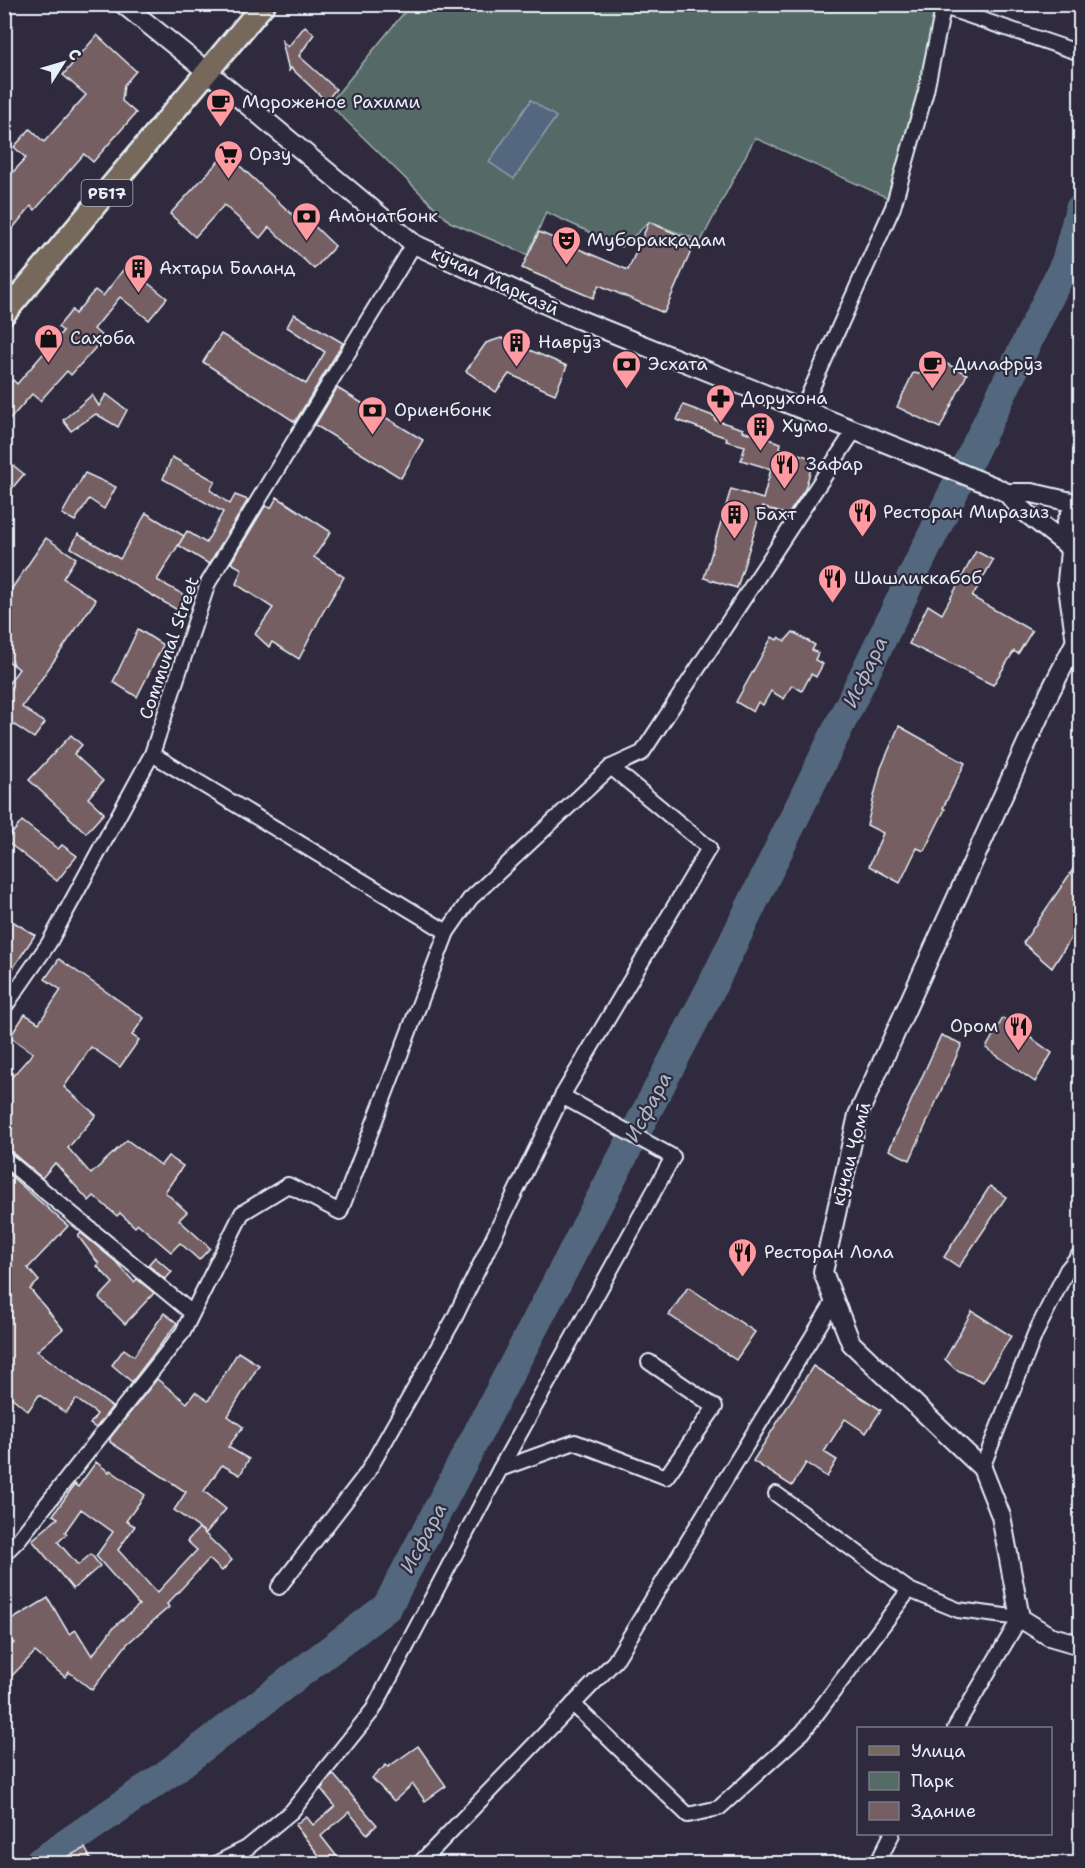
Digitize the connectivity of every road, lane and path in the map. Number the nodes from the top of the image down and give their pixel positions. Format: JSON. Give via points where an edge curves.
{"nodes":[{"id":1,"x":123,"y":4,"type":"edge"},
{"id":2,"x":264,"y":4,"type":"edge"},
{"id":3,"x":944,"y":6,"type":"edge"},
{"id":4,"x":1078,"y":52,"type":"edge"},
{"id":5,"x":209,"y":73,"type":"junction"},
{"id":6,"x":414,"y":243,"type":"junction"},
{"id":7,"x":4,"y":314,"type":"edge"},
{"id":8,"x":802,"y":410,"type":"junction"},
{"id":9,"x":854,"y":431,"type":"junction"},
{"id":10,"x":1001,"y":490,"type":"junction"},
{"id":11,"x":1080,"y":505,"type":"edge"},
{"id":12,"x":1072,"y":552,"type":"edge"},
{"id":13,"x":1078,"y":638,"type":"edge"},
{"id":14,"x":152,"y":754,"type":"junction"},
{"id":15,"x":611,"y":767,"type":"junction"},
{"id":16,"x":447,"y":932,"type":"junction"},
{"id":17,"x":4,"y":1008,"type":"edge"},
{"id":18,"x":562,"y":1096,"type":"junction"},
{"id":19,"x":4,"y":1158,"type":"edge"},
{"id":20,"x":1080,"y":1254,"type":"edge"},
{"id":21,"x":834,"y":1301,"type":"junction"},
{"id":22,"x":192,"y":1313,"type":"junction"},
{"id":23,"x":649,"y":1362,"type":"dead end"},
{"id":24,"x":982,"y":1468,"type":"junction"},
{"id":25,"x":500,"y":1469,"type":"junction"},
{"id":26,"x":776,"y":1494,"type":"dead end"},
{"id":27,"x":4,"y":1554,"type":"edge"},
{"id":28,"x":279,"y":1587,"type":"dead end"},
{"id":29,"x":909,"y":1590,"type":"junction"},
{"id":30,"x":1020,"y":1618,"type":"junction"},
{"id":31,"x":1080,"y":1645,"type":"edge"},
{"id":32,"x":573,"y":1704,"type":"junction"},
{"id":33,"x":956,"y":1727,"type":"edge"},
{"id":34,"x":891,"y":1835,"type":"edge"},
{"id":35,"x":215,"y":1863,"type":"edge"},
{"id":36,"x":419,"y":1863,"type":"edge"},
{"id":37,"x":877,"y":1863,"type":"edge"}],
"edges":[{"from":1,"to":5,"type":"main road","name":"кӯчаи Марказӣ"},
{"from":2,"to":5,"type":"main road","number":"РБ17"},
{"from":3,"to":4,"type":"street"},
{"from":3,"to":8,"type":"street","via":[[926,91],[893,207]]},
{"from":5,"to":6,"type":"main road","name":"кӯчаи Марказӣ"},
{"from":5,"to":7,"type":"main road","number":"РБ17"},
{"from":6,"to":8,"type":"main road","name":"кӯчаи Марказӣ","via":[[579,319]]},
{"from":6,"to":14,"type":"street","name":"Communal Street","via":[[208,583]]},
{"from":8,"to":9,"type":"main road","name":"кӯчаи Марказӣ"},
{"from":9,"to":10,"type":"main road","name":"кӯчаи Марказӣ"},
{"from":9,"to":15,"type":"street","via":[[642,753]]},
{"from":10,"to":11,"type":"main road"},
{"from":10,"to":12,"type":"main road"},
{"from":11,"to":12,"type":"main road","via":[[1065,526]]},
{"from":12,"to":13,"type":"main road","via":[[1067,581]]},
{"from":13,"to":21,"type":"main road","name":"кӯчаи Ҷомӣ","via":[[858,1114],[823,1272]]},
{"from":14,"to":16,"type":"street"},
{"from":14,"to":17,"type":"street","name":"Communal Street","via":[[49,943]]},
{"from":15,"to":16,"type":"street","via":[[470,899]]},
{"from":15,"to":18,"type":"street","via":[[709,848]]},
{"from":16,"to":22,"type":"street","via":[[340,1212],[288,1185],[242,1213]]},
{"from":18,"to":25,"type":"street","via":[[673,1157]]},
{"from":18,"to":28,"type":"street","via":[[454,1319],[367,1473]]},
{"from":19,"to":22,"type":"street"},
{"from":20,"to":24,"type":"street","via":[[1067,1270],[1035,1334]]},
{"from":21,"to":24,"type":"main road","name":"кӯчаи Ҷомӣ","via":[[850,1343]]},
{"from":21,"to":32,"type":"street","via":[[615,1661]]},
{"from":22,"to":27,"type":"street","via":[[183,1332]]},
{"from":23,"to":25,"type":"street","via":[[715,1407],[666,1477],[575,1442]]},
{"from":24,"to":30,"type":"main road","name":"кӯчаи Ҷомӣ","via":[[1001,1516]]},
{"from":25,"to":35,"type":"street","via":[[373,1710],[292,1811],[247,1848]]},
{"from":26,"to":29,"type":"street"},
{"from":29,"to":30,"type":"street","via":[[958,1610]]},
{"from":29,"to":32,"type":"street","via":[[803,1732],[719,1808],[688,1815]]},
{"from":30,"to":31,"type":"main road","via":[[1049,1636]]},
{"from":30,"to":33,"type":"street"},
{"from":32,"to":36,"type":"street"},
{"from":34,"to":37,"type":"street"}]}
